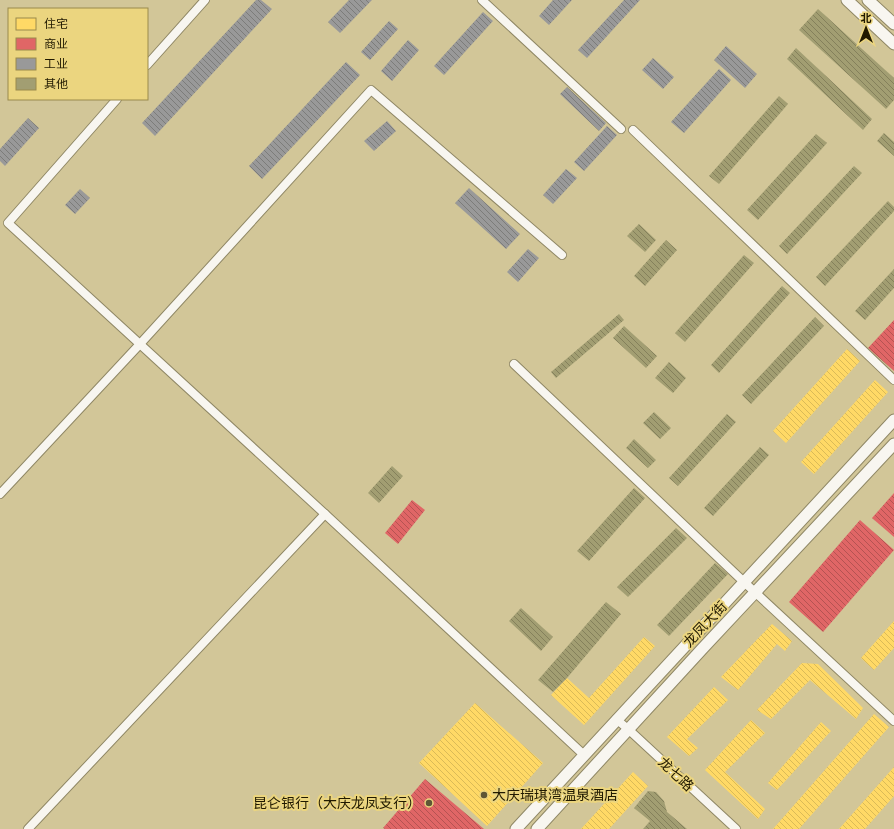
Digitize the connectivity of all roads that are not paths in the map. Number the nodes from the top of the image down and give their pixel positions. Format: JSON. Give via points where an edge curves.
{"nodes":[{"id":1,"x":205,"y":0,"type":"edge"},
{"id":2,"x":482,"y":0,"type":"edge"},
{"id":3,"x":847,"y":0,"type":"edge"},
{"id":4,"x":868,"y":0,"type":"edge"},
{"id":5,"x":894,"y":24,"type":"edge"},
{"id":6,"x":894,"y":44,"type":"edge"},
{"id":7,"x":148,"y":64,"type":"edge"},
{"id":8,"x":116,"y":100,"type":"edge"},
{"id":9,"x":621,"y":129,"type":"dead end"},
{"id":10,"x":633,"y":130,"type":"dead end"},
{"id":11,"x":562,"y":255,"type":"dead end"},
{"id":12,"x":140,"y":344,"type":"junction"},
{"id":13,"x":514,"y":364,"type":"dead end"},
{"id":14,"x":894,"y":380,"type":"edge"},
{"id":15,"x":894,"y":420,"type":"edge"},
{"id":16,"x":894,"y":444,"type":"edge"},
{"id":17,"x":0,"y":494,"type":"edge"},
{"id":18,"x":325,"y":514,"type":"junction"},
{"id":19,"x":744,"y":582,"type":"junction"},
{"id":20,"x":755,"y":592,"type":"junction"},
{"id":21,"x":616,"y":720,"type":"junction"},
{"id":22,"x":894,"y":721,"type":"edge"},
{"id":23,"x":628,"y":729,"type":"junction"},
{"id":24,"x":584,"y":755,"type":"junction"},
{"id":25,"x":28,"y":829,"type":"edge"},
{"id":26,"x":516,"y":829,"type":"edge"},
{"id":27,"x":537,"y":829,"type":"edge"},
{"id":28,"x":736,"y":829,"type":"edge"}],
"edges":[{"from":1,"to":7,"type":"street"},
{"from":2,"to":9,"type":"street"},
{"from":3,"to":6,"type":"main road"},
{"from":4,"to":5,"type":"main road"},
{"from":8,"to":12,"type":"street","via":[[8,223]]},
{"from":10,"to":14,"type":"street"},
{"from":11,"to":12,"type":"street","via":[[371,90]]},
{"from":12,"to":17,"type":"street"},
{"from":12,"to":18,"type":"street"},
{"from":13,"to":19,"type":"street"},
{"from":15,"to":19,"type":"main road","name":"龙凤大街"},
{"from":16,"to":20,"type":"main road","name":"龙凤大街"},
{"from":18,"to":24,"type":"street"},
{"from":18,"to":25,"type":"street"},
{"from":19,"to":20,"type":"street"},
{"from":19,"to":21,"type":"main road","name":"龙凤大街"},
{"from":20,"to":22,"type":"street"},
{"from":20,"to":23,"type":"main road","name":"龙凤大街"},
{"from":21,"to":23,"type":"street","name":"龙七路"},
{"from":21,"to":24,"type":"main road","name":"龙凤大街"},
{"from":23,"to":27,"type":"main road","name":"龙凤大街"},
{"from":23,"to":28,"type":"street","name":"龙七路"},
{"from":24,"to":26,"type":"main road","name":"龙凤大街"}]}
